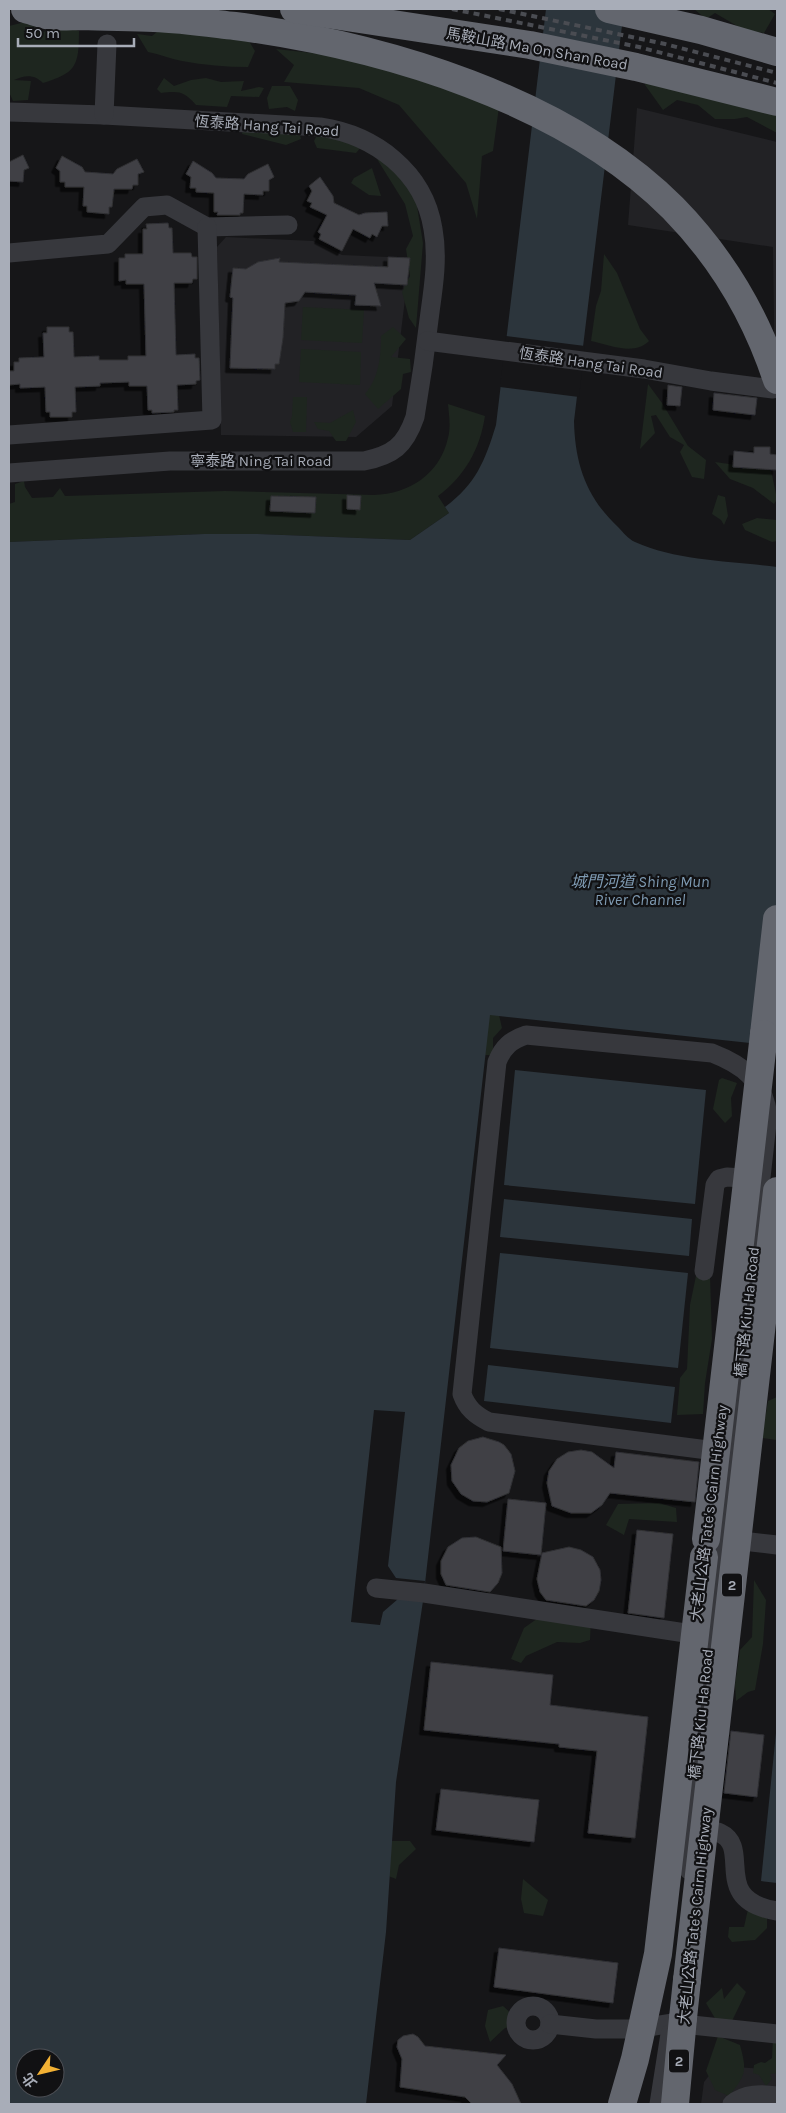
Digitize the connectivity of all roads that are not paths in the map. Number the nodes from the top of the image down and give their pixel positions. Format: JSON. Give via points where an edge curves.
{"nodes":[{"id":1,"x":25,"y":9,"type":"edge"},
{"id":2,"x":294,"y":9,"type":"edge"},
{"id":3,"x":609,"y":9,"type":"edge"},
{"id":4,"x":107,"y":44,"type":"dead end"},
{"id":5,"x":777,"y":52,"type":"edge"},
{"id":6,"x":777,"y":102,"type":"edge"},
{"id":7,"x":9,"y":112,"type":"edge"},
{"id":8,"x":104,"y":115,"type":"junction"},
{"id":9,"x":288,"y":225,"type":"dead end"},
{"id":10,"x":207,"y":227,"type":"junction"},
{"id":11,"x":9,"y":253,"type":"edge"},
{"id":12,"x":427,"y":341,"type":"junction"},
{"id":13,"x":775,"y":385,"type":"edge"},
{"id":14,"x":9,"y":435,"type":"edge"},
{"id":15,"x":9,"y":473,"type":"edge"},
{"id":16,"x":777,"y":919,"type":"edge"},
{"id":17,"x":773,"y":1115,"type":"edge"},
{"id":18,"x":769,"y":1185,"type":"edge"},
{"id":19,"x":704,"y":1271,"type":"dead end"},
{"id":20,"x":731,"y":1453,"type":"junction"},
{"id":21,"x":721,"y":1539,"type":"junction"},
{"id":22,"x":777,"y":1545,"type":"edge"},
{"id":23,"x":376,"y":1588,"type":"dead end"},
{"id":24,"x":709,"y":1636,"type":"junction"},
{"id":25,"x":688,"y":1829,"type":"junction"},
{"id":26,"x":777,"y":1910,"type":"edge"},
{"id":27,"x":673,"y":2023,"type":"junction"},
{"id":28,"x":550,"y":2024,"type":"dead end"},
{"id":29,"x":777,"y":2034,"type":"edge"},
{"id":30,"x":777,"y":2096,"type":"edge"},
{"id":31,"x":622,"y":2104,"type":"edge"},
{"id":32,"x":659,"y":2104,"type":"edge"},
{"id":33,"x":675,"y":2104,"type":"edge"},
{"id":34,"x":732,"y":2104,"type":"edge"}],
"edges":[{"from":1,"to":13,"type":"highway","via":[[50,16],[156,18],[263,30],[342,44],[439,72],[504,98],[555,124],[617,162],[661,197],[707,247],[728,276],[756,326]]},
{"from":2,"to":6,"type":"highway","name":"馬鞍山路 Ma On Shan Road","via":[[512,42],[636,67]]},
{"from":3,"to":5,"type":"highway"},
{"from":4,"to":8,"type":"street"},
{"from":7,"to":8,"type":"street","name":"恆泰路 Hang Tai Road"},
{"from":8,"to":12,"type":"street","name":"恆泰路 Hang Tai Road","via":[[320,127],[348,132],[378,146],[410,178],[421,195],[433,227],[435,271]]},
{"from":9,"to":10,"type":"street"},
{"from":10,"to":11,"type":"street","via":[[166,205],[144,207],[108,244]]},
{"from":10,"to":14,"type":"street","via":[[212,420]]},
{"from":12,"to":13,"type":"street","name":"恆泰路 Hang Tai Road"},
{"from":12,"to":15,"type":"street","name":"寧泰路 Ning Tai Road","via":[[410,431],[398,447],[379,458],[364,461],[170,461]]},
{"from":16,"to":31,"type":"highway","name":"大老山公路 Tate's Cairn Highway","number":"2","bridge":true,"via":[[658,1954]]},
{"from":17,"to":18,"type":"street","name":"橋下路 Kiu Ha Road"},
{"from":17,"to":20,"type":"street","via":[[751,1074],[733,1061],[712,1053],[526,1035],[514,1039],[502,1049],[497,1062],[462,1394],[466,1405],[476,1416],[489,1422]]},
{"from":18,"to":19,"type":"street","via":[[726,1177],[719,1179],[715,1186]]},
{"from":18,"to":20,"type":"street","name":"橋下路 Kiu Ha Road"},
{"from":18,"to":33,"type":"highway","name":"大老山公路 Tate's Cairn Highway","number":"2","bridge":true},
{"from":20,"to":21,"type":"street","name":"橋下路 Kiu Ha Road"},
{"from":21,"to":22,"type":"street"},
{"from":21,"to":24,"type":"street","name":"橋下路 Kiu Ha Road"},
{"from":23,"to":24,"type":"street"},
{"from":24,"to":25,"type":"street","name":"橋下路 Kiu Ha Road"},
{"from":25,"to":26,"type":"street","via":[[719,1832],[730,1840],[738,1886],[748,1901],[760,1908]]},
{"from":25,"to":27,"type":"street","name":"橋下路 Kiu Ha Road","via":[[689,1869]]},
{"from":27,"to":28,"type":"street","via":[[636,2029]]},
{"from":27,"to":29,"type":"street"},
{"from":27,"to":32,"type":"street","name":"橋下路 Kiu Ha Road"},
{"from":30,"to":34,"type":"street","via":[[754,2095]]}]}
